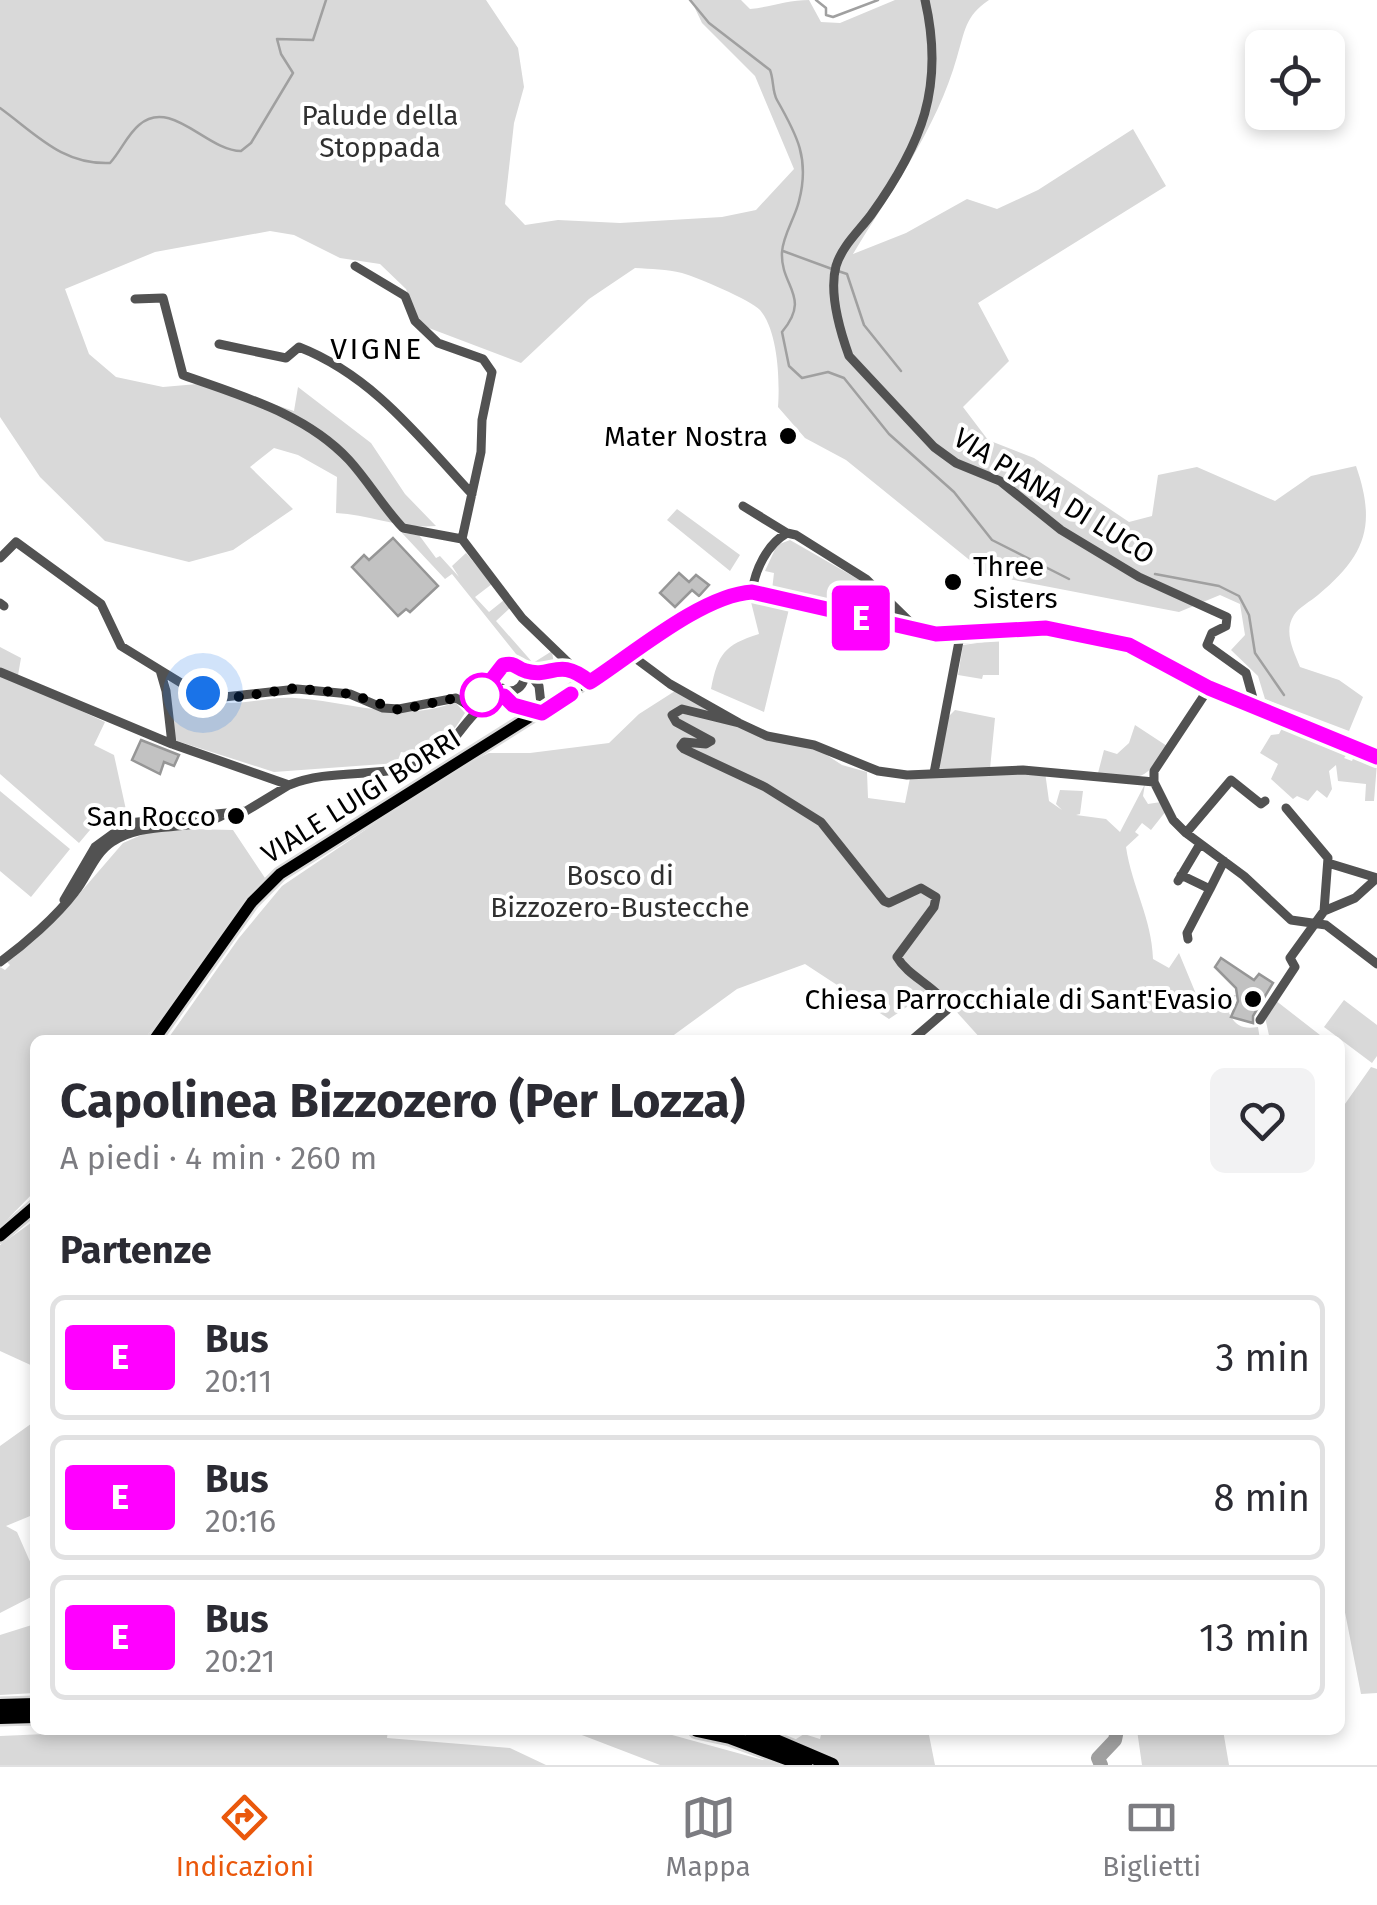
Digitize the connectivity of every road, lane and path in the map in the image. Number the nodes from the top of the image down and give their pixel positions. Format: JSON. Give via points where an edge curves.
{"nodes":[{"id":1,"x":924,"y":0,"type":"edge"},
{"id":2,"x":355,"y":266,"type":"dead end"},
{"id":3,"x":135,"y":300,"type":"dead end"},
{"id":4,"x":219,"y":344,"type":"dead end"},
{"id":5,"x":472,"y":494,"type":"junction"},
{"id":6,"x":743,"y":506,"type":"dead end"},
{"id":7,"x":787,"y":533,"type":"junction"},
{"id":8,"x":462,"y":539,"type":"junction"},
{"id":9,"x":0,"y":558,"type":"edge"},
{"id":10,"x":752,"y":592,"type":"junction"},
{"id":11,"x":913,"y":630,"type":"junction"},
{"id":12,"x":960,"y":636,"type":"junction"},
{"id":13,"x":559,"y":654,"type":"junction"},
{"id":14,"x":631,"y":655,"type":"junction"},
{"id":15,"x":560,"y":668,"type":"junction"},
{"id":16,"x":160,"y":670,"type":"junction"},
{"id":17,"x":525,"y":671,"type":"junction"},
{"id":18,"x":0,"y":672,"type":"edge"},
{"id":19,"x":578,"y":672,"type":"junction"},
{"id":20,"x":496,"y":676,"type":"junction"},
{"id":21,"x":590,"y":682,"type":"junction"},
{"id":22,"x":1209,"y":688,"type":"junction"},
{"id":23,"x":506,"y":693,"type":"junction"},
{"id":24,"x":513,"y":705,"type":"junction"},
{"id":25,"x":480,"y":708,"type":"junction"},
{"id":26,"x":1256,"y":708,"type":"junction"},
{"id":27,"x":542,"y":713,"type":"junction"},
{"id":28,"x":739,"y":723,"type":"junction"},
{"id":29,"x":502,"y":736,"type":"junction"},
{"id":30,"x":172,"y":744,"type":"junction"},
{"id":31,"x":1377,"y":757,"type":"edge"},
{"id":32,"x":934,"y":774,"type":"junction"},
{"id":33,"x":1154,"y":782,"type":"junction"},
{"id":34,"x":289,"y":785,"type":"junction"},
{"id":35,"x":1265,"y":801,"type":"dead end"},
{"id":36,"x":1286,"y":808,"type":"dead end"},
{"id":37,"x":1186,"y":833,"type":"junction"},
{"id":38,"x":1200,"y":844,"type":"junction"},
{"id":39,"x":1224,"y":861,"type":"junction"},
{"id":40,"x":1328,"y":863,"type":"junction"},
{"id":41,"x":1377,"y":878,"type":"edge"},
{"id":42,"x":1210,"y":889,"type":"junction"},
{"id":43,"x":1324,"y":911,"type":"junction"},
{"id":44,"x":1314,"y":924,"type":"junction"},
{"id":45,"x":1188,"y":939,"type":"dead end"},
{"id":46,"x":0,"y":962,"type":"edge"},
{"id":47,"x":1377,"y":964,"type":"edge"},
{"id":48,"x":1260,"y":1020,"type":"dead end"},
{"id":49,"x":158,"y":1035,"type":"edge"},
{"id":50,"x":918,"y":1035,"type":"edge"},
{"id":51,"x":30,"y":1210,"type":"edge"},
{"id":52,"x":0,"y":1236,"type":"edge"},
{"id":53,"x":0,"y":1706,"type":"edge"},
{"id":54,"x":30,"y":1706,"type":"edge"},
{"id":55,"x":30,"y":1716,"type":"edge"},
{"id":56,"x":0,"y":1717,"type":"edge"},
{"id":57,"x":721,"y":1735,"type":"edge"},
{"id":58,"x":762,"y":1735,"type":"edge"},
{"id":59,"x":805,"y":1765,"type":"edge"},
{"id":60,"x":832,"y":1765,"type":"edge"}],
"edges":[{"from":1,"to":26,"type":"street","name":"VIA PIANA DI LUCO","via":[[934,60],[927,112],[835,272],[849,356],[956,463],[1000,482],[1061,530],[1139,577],[1222,613],[1228,621],[1206,645],[1246,672]]},
{"from":2,"to":5,"type":"street","via":[[405,296],[414,321],[438,343],[489,364]]},
{"from":3,"to":8,"type":"street","via":[[163,298],[183,376],[254,400],[325,438],[403,528]]},
{"from":4,"to":5,"type":"street","via":[[286,358],[298,346],[337,364],[400,414]]},
{"from":5,"to":8,"type":"street"},
{"from":6,"to":7,"type":"street"},
{"from":7,"to":10,"type":"street","via":[[759,566]]},
{"from":7,"to":11,"type":"street","via":[[866,579]]},
{"from":8,"to":13,"type":"street","via":[[522,618]]},
{"from":9,"to":16,"type":"street","via":[[16,542],[101,604],[122,646]]},
{"from":10,"to":11,"type":"main road"},
{"from":10,"to":14,"type":"main road","name":"VIALE LUIGI BORRI","via":[[723,599]]},
{"from":11,"to":12,"type":"main road"},
{"from":12,"to":22,"type":"main road","via":[[1029,628],[1105,639],[1152,655]]},
{"from":12,"to":32,"type":"street"},
{"from":13,"to":15,"type":"street"},
{"from":13,"to":19,"type":"street"},
{"from":14,"to":21,"type":"main road","name":"VIALE LUIGI BORRI"},
{"from":14,"to":28,"type":"street"},
{"from":15,"to":17,"type":"street"},
{"from":15,"to":19,"type":"street"},
{"from":16,"to":25,"type":"street","via":[[190,689],[224,697],[295,688],[350,694],[399,710],[456,698]]},
{"from":16,"to":30,"type":"street"},
{"from":17,"to":20,"type":"street","via":[[507,664]]},
{"from":17,"to":23,"type":"street","via":[[522,684]]},
{"from":17,"to":27,"type":"street","via":[[538,686]]},
{"from":18,"to":30,"type":"street"},
{"from":19,"to":21,"type":"street"},
{"from":20,"to":23,"type":"street"},
{"from":20,"to":25,"type":"street","via":[[482,692]]},
{"from":21,"to":27,"type":"main road","name":"VIALE LUIGI BORRI"},
{"from":22,"to":26,"type":"main road"},
{"from":22,"to":33,"type":"street","via":[[1157,764]]},
{"from":23,"to":24,"type":"street"},
{"from":23,"to":25,"type":"street"},
{"from":24,"to":27,"type":"street"},
{"from":24,"to":29,"type":"street"},
{"from":25,"to":34,"type":"street","via":[[431,760]]},
{"from":26,"to":31,"type":"main road"},
{"from":27,"to":29,"type":"main road","name":"VIALE LUIGI BORRI"},
{"from":28,"to":32,"type":"street","via":[[878,771]]},
{"from":28,"to":50,"type":"street","via":[[682,710],[672,715],[710,740],[684,742],[684,749],[820,822],[884,901],[921,888],[936,896],[898,958],[948,1009]]},
{"from":29,"to":49,"type":"main road","name":"VIALE LUIGI BORRI","via":[[265,886]]},
{"from":30,"to":34,"type":"street"},
{"from":32,"to":33,"type":"street","via":[[1023,770]]},
{"from":33,"to":37,"type":"street"},
{"from":34,"to":46,"type":"street","via":[[257,807],[113,840],[61,906]]},
{"from":35,"to":37,"type":"street","via":[[1232,780]]},
{"from":36,"to":40,"type":"street"},
{"from":37,"to":38,"type":"street"},
{"from":38,"to":39,"type":"street"},
{"from":38,"to":42,"type":"street","via":[[1180,878]]},
{"from":39,"to":42,"type":"street"},
{"from":39,"to":44,"type":"street","via":[[1291,920]]},
{"from":40,"to":41,"type":"street"},
{"from":40,"to":43,"type":"street"},
{"from":41,"to":43,"type":"street","via":[[1355,898]]},
{"from":42,"to":45,"type":"street"},
{"from":43,"to":44,"type":"street"},
{"from":44,"to":47,"type":"street"},
{"from":44,"to":48,"type":"street"},
{"from":51,"to":52,"type":"main road"},
{"from":53,"to":54,"type":"highway"},
{"from":55,"to":56,"type":"highway"},
{"from":57,"to":59,"type":"highway"},
{"from":58,"to":60,"type":"highway"}]}
